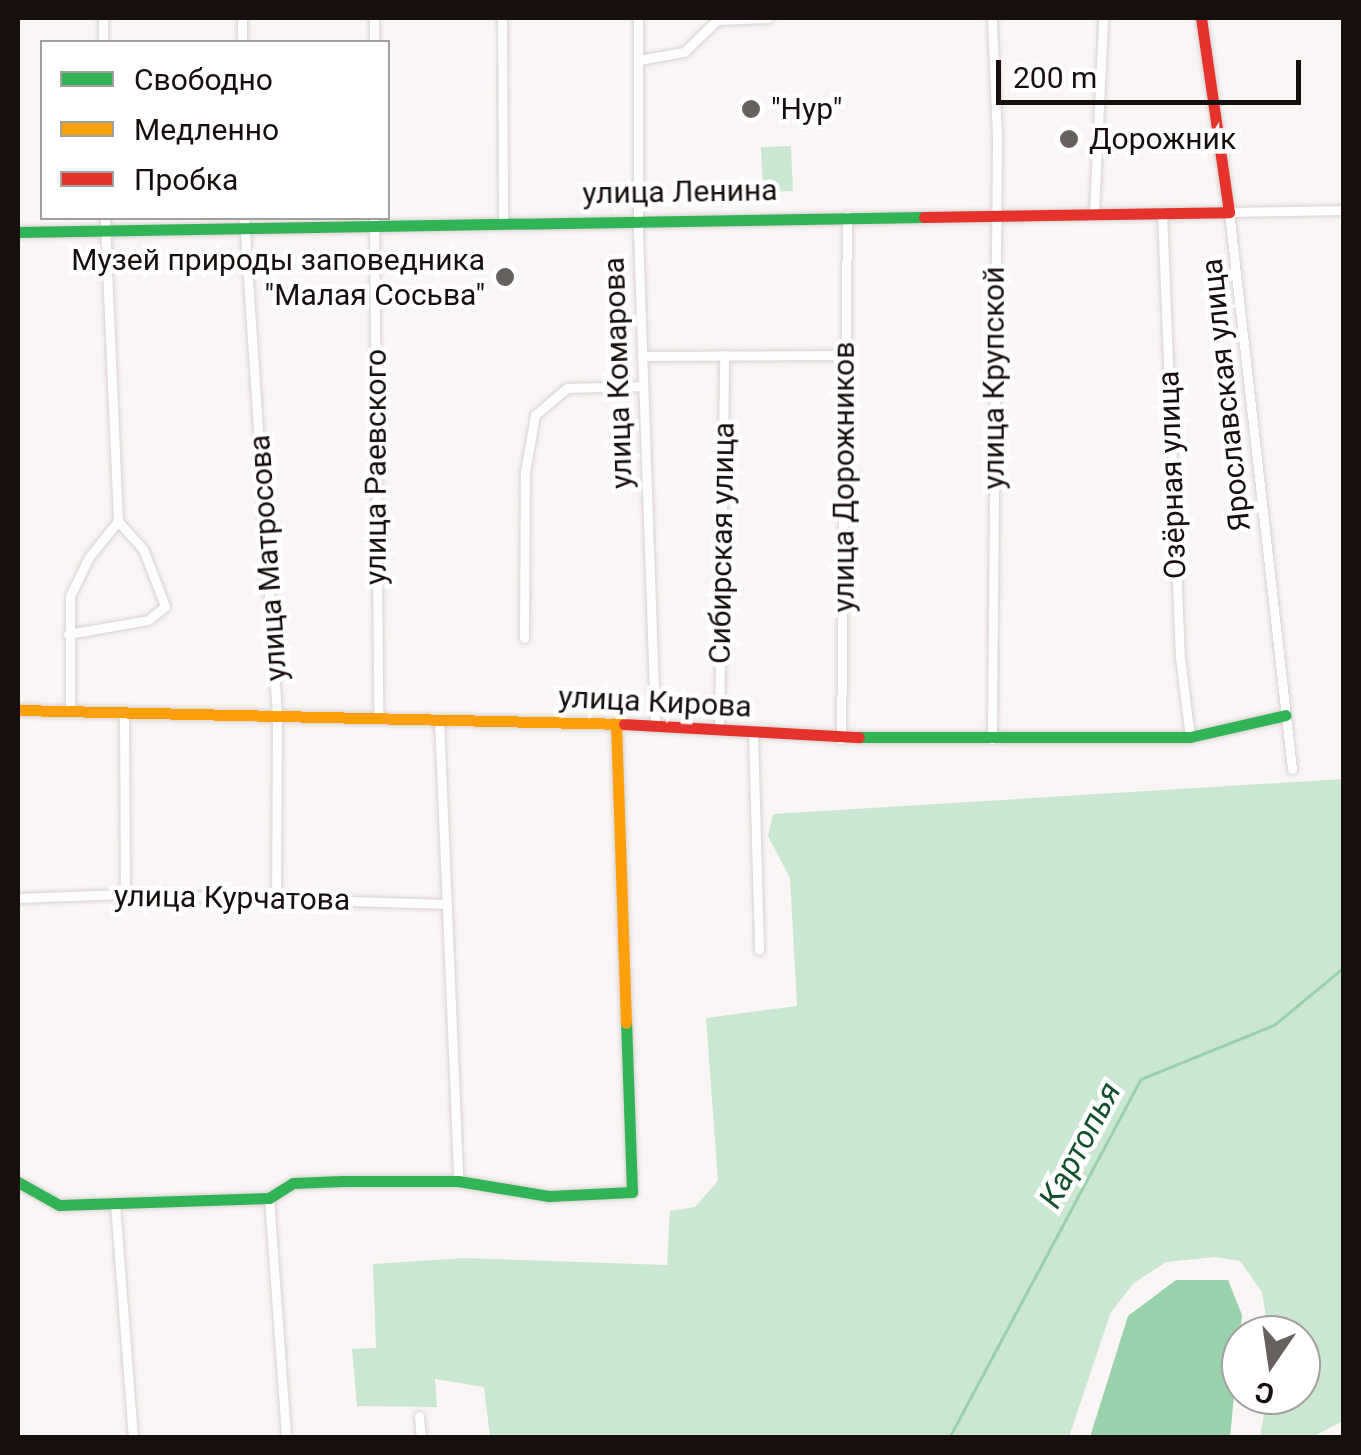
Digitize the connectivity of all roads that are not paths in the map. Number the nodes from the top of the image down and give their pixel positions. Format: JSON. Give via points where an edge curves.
{"nodes":[{"id":1,"x":502,"y":18,"type":"edge"},
{"id":2,"x":638,"y":18,"type":"edge"},
{"id":3,"x":768,"y":18,"type":"edge"},
{"id":4,"x":992,"y":18,"type":"edge"},
{"id":5,"x":1103,"y":18,"type":"edge"},
{"id":6,"x":1201,"y":18,"type":"edge"},
{"id":7,"x":639,"y":60,"type":"junction"},
{"id":8,"x":1344,"y":210,"type":"edge"},
{"id":9,"x":1094,"y":212,"type":"junction"},
{"id":10,"x":1162,"y":212,"type":"junction"},
{"id":11,"x":1230,"y":212,"type":"junction"},
{"id":12,"x":996,"y":213,"type":"junction"},
{"id":13,"x":847,"y":215,"type":"junction"},
{"id":14,"x":638,"y":217,"type":"junction"},
{"id":15,"x":374,"y":221,"type":"edge"},
{"id":16,"x":503,"y":221,"type":"junction"},
{"id":17,"x":244,"y":223,"type":"edge"},
{"id":18,"x":105,"y":224,"type":"edge"},
{"id":19,"x":18,"y":232,"type":"edge"},
{"id":20,"x":844,"y":355,"type":"junction"},
{"id":21,"x":642,"y":356,"type":"junction"},
{"id":22,"x":724,"y":356,"type":"junction"},
{"id":23,"x":643,"y":386,"type":"junction"},
{"id":24,"x":118,"y":522,"type":"junction"},
{"id":25,"x":68,"y":634,"type":"junction"},
{"id":26,"x":524,"y":638,"type":"dead end"},
{"id":27,"x":18,"y":710,"type":"edge"},
{"id":28,"x":70,"y":711,"type":"junction"},
{"id":29,"x":124,"y":712,"type":"junction"},
{"id":30,"x":277,"y":715,"type":"junction"},
{"id":31,"x":1286,"y":715,"type":"junction"},
{"id":32,"x":378,"y":717,"type":"junction"},
{"id":33,"x":439,"y":719,"type":"junction"},
{"id":34,"x":616,"y":723,"type":"junction"},
{"id":35,"x":655,"y":726,"type":"junction"},
{"id":36,"x":719,"y":730,"type":"junction"},
{"id":37,"x":754,"y":732,"type":"junction"},
{"id":38,"x":1190,"y":737,"type":"junction"},
{"id":39,"x":841,"y":738,"type":"junction"},
{"id":40,"x":992,"y":739,"type":"junction"},
{"id":41,"x":1292,"y":769,"type":"dead end"},
{"id":42,"x":124,"y":894,"type":"junction"},
{"id":43,"x":18,"y":898,"type":"edge"},
{"id":44,"x":276,"y":898,"type":"junction"},
{"id":45,"x":447,"y":904,"type":"junction"},
{"id":46,"x":758,"y":950,"type":"dead end"},
{"id":47,"x":458,"y":1181,"type":"junction"},
{"id":48,"x":18,"y":1182,"type":"edge"},
{"id":49,"x":269,"y":1198,"type":"junction"},
{"id":50,"x":115,"y":1204,"type":"junction"},
{"id":51,"x":419,"y":1416,"type":"dead end"},
{"id":52,"x":133,"y":1438,"type":"edge"},
{"id":53,"x":286,"y":1438,"type":"edge"},
{"id":54,"x":421,"y":1438,"type":"edge"}],
"edges":[{"from":1,"to":16,"type":"street"},
{"from":2,"to":7,"type":"street","name":"улица Комарова"},
{"from":3,"to":7,"type":"street","via":[[712,22],[684,52]]},
{"from":4,"to":12,"type":"street","name":"улица Крупской"},
{"from":5,"to":9,"type":"street"},
{"from":6,"to":11,"type":"street","name":"Ярославская улица"},
{"from":7,"to":14,"type":"street","name":"улица Комарова"},
{"from":8,"to":11,"type":"street","name":"улица Ленина"},
{"from":9,"to":10,"type":"street","name":"улица Ленина"},
{"from":9,"to":12,"type":"street","name":"улица Ленина"},
{"from":10,"to":11,"type":"street","name":"улица Ленина"},
{"from":10,"to":38,"type":"street","name":"Озёрная улица","via":[[1180,656]]},
{"from":11,"to":31,"type":"street","name":"Ярославская улица"},
{"from":12,"to":13,"type":"street","name":"улица Ленина"},
{"from":12,"to":40,"type":"street","name":"улица Крупской"},
{"from":13,"to":14,"type":"street","name":"улица Ленина"},
{"from":13,"to":20,"type":"street","name":"улица Дорожников"},
{"from":14,"to":16,"type":"street","name":"улица Ленина"},
{"from":14,"to":21,"type":"street","name":"улица Комарова"},
{"from":15,"to":16,"type":"street","name":"улица Ленина"},
{"from":15,"to":17,"type":"street","name":"улица Ленина"},
{"from":15,"to":32,"type":"street","name":"улица Раевского"},
{"from":17,"to":18,"type":"street","name":"улица Ленина"},
{"from":17,"to":30,"type":"street","name":"улица Матросова"},
{"from":18,"to":19,"type":"street","name":"улица Ленина"},
{"from":18,"to":24,"type":"street"},
{"from":20,"to":22,"type":"street"},
{"from":20,"to":39,"type":"street","name":"улица Дорожников"},
{"from":21,"to":22,"type":"street"},
{"from":21,"to":23,"type":"street","name":"улица Комарова"},
{"from":22,"to":36,"type":"street","name":"Сибирская улица"},
{"from":23,"to":26,"type":"street","via":[[567,388],[535,415],[526,444]]},
{"from":23,"to":35,"type":"street","name":"улица Комарова"},
{"from":24,"to":25,"type":"street","via":[[75,581]]},
{"from":24,"to":25,"type":"street","via":[[143,550],[165,606],[148,620]]},
{"from":25,"to":28,"type":"street"},
{"from":27,"to":28,"type":"street","name":"улица Кирова"},
{"from":28,"to":29,"type":"street","name":"улица Кирова"},
{"from":29,"to":30,"type":"street","name":"улица Кирова"},
{"from":29,"to":42,"type":"street"},
{"from":30,"to":32,"type":"street","name":"улица Кирова"},
{"from":30,"to":44,"type":"street","name":"улица Матросова"},
{"from":31,"to":38,"type":"street","name":"улица Кирова"},
{"from":31,"to":41,"type":"street","name":"Ярославская улица"},
{"from":32,"to":33,"type":"street","name":"улица Кирова"},
{"from":33,"to":34,"type":"street","name":"улица Кирова"},
{"from":33,"to":45,"type":"street"},
{"from":34,"to":35,"type":"street","name":"улица Кирова"},
{"from":34,"to":47,"type":"street","via":[[632,1192],[549,1196]]},
{"from":35,"to":36,"type":"street","name":"улица Кирова"},
{"from":36,"to":37,"type":"street","name":"улица Кирова"},
{"from":37,"to":39,"type":"street","name":"улица Кирова"},
{"from":37,"to":46,"type":"street"},
{"from":38,"to":40,"type":"street","name":"улица Кирова"},
{"from":39,"to":40,"type":"street","name":"улица Кирова"},
{"from":42,"to":43,"type":"street","name":"улица Курчатова"},
{"from":42,"to":44,"type":"street","name":"улица Курчатова"},
{"from":44,"to":45,"type":"street","name":"улица Курчатова"},
{"from":45,"to":47,"type":"street"},
{"from":47,"to":49,"type":"street","via":[[293,1183]]},
{"from":48,"to":50,"type":"street","via":[[54,1205]]},
{"from":49,"to":50,"type":"street"},
{"from":49,"to":53,"type":"street"},
{"from":50,"to":52,"type":"street"},
{"from":51,"to":54,"type":"street"}]}
